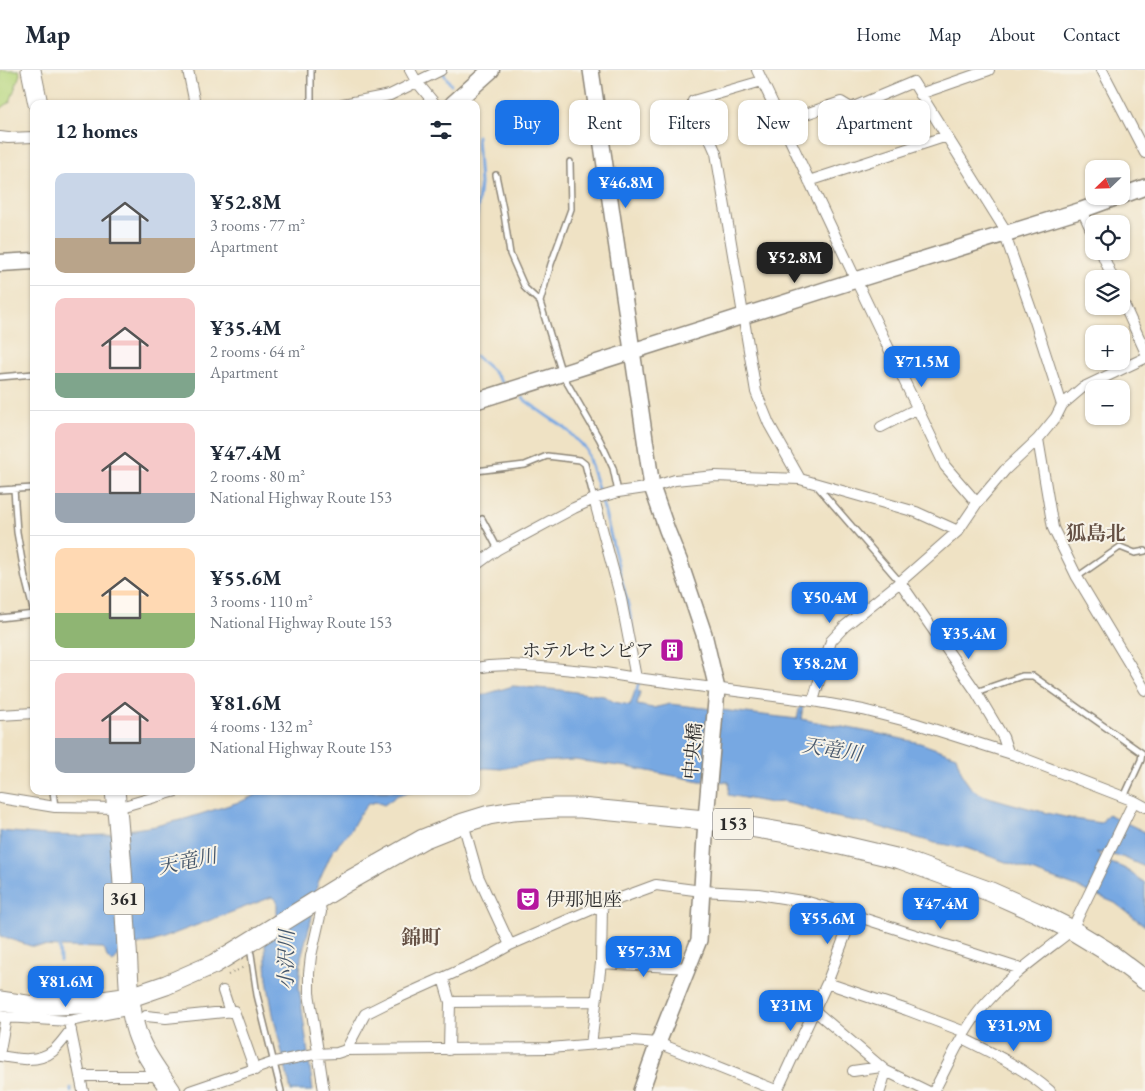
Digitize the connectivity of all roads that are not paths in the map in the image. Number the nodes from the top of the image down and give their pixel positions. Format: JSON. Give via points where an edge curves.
{"nodes":[{"id":1,"x":31,"y":70,"type":"edge"},
{"id":2,"x":188,"y":70,"type":"edge"},
{"id":3,"x":311,"y":70,"type":"edge"},
{"id":4,"x":410,"y":70,"type":"edge"},
{"id":5,"x":492,"y":70,"type":"edge"},
{"id":6,"x":591,"y":70,"type":"edge"},
{"id":7,"x":757,"y":70,"type":"edge"},
{"id":8,"x":989,"y":70,"type":"edge"},
{"id":9,"x":1102,"y":70,"type":"edge"},
{"id":10,"x":439,"y":71,"type":"edge"},
{"id":11,"x":416,"y":81,"type":"junction"},
{"id":12,"x":762,"y":81,"type":"junction"},
{"id":13,"x":920,"y":94,"type":"junction"},
{"id":14,"x":37,"y":100,"type":"edge"},
{"id":15,"x":194,"y":100,"type":"edge"},
{"id":16,"x":311,"y":100,"type":"edge"},
{"id":17,"x":364,"y":100,"type":"edge"},
{"id":18,"x":432,"y":100,"type":"edge"},
{"id":19,"x":458,"y":100,"type":"edge"},
{"id":20,"x":771,"y":100,"type":"edge"},
{"id":21,"x":808,"y":113,"type":"edge"},
{"id":22,"x":947,"y":136,"type":"junction"},
{"id":23,"x":0,"y":137,"type":"edge"},
{"id":24,"x":30,"y":137,"type":"edge"},
{"id":25,"x":793,"y":145,"type":"edge"},
{"id":26,"x":1145,"y":153,"type":"edge"},
{"id":27,"x":570,"y":162,"type":"dead end"},
{"id":28,"x":496,"y":175,"type":"dead end"},
{"id":29,"x":809,"y":181,"type":"junction"},
{"id":30,"x":1145,"y":187,"type":"edge"},
{"id":31,"x":1130,"y":192,"type":"edge"},
{"id":32,"x":1096,"y":205,"type":"edge"},
{"id":33,"x":1082,"y":210,"type":"junction"},
{"id":34,"x":1085,"y":216,"type":"edge"},
{"id":35,"x":1006,"y":234,"type":"junction"},
{"id":36,"x":30,"y":261,"type":"edge"},
{"id":37,"x":0,"y":264,"type":"edge"},
{"id":38,"x":856,"y":280,"type":"junction"},
{"id":39,"x":540,"y":302,"type":"junction"},
{"id":40,"x":1129,"y":315,"type":"edge"},
{"id":41,"x":744,"y":316,"type":"junction"},
{"id":42,"x":1145,"y":351,"type":"edge"},
{"id":43,"x":632,"y":352,"type":"junction"},
{"id":44,"x":1145,"y":358,"type":"edge"},
{"id":45,"x":30,"y":374,"type":"edge"},
{"id":46,"x":562,"y":374,"type":"junction"},
{"id":47,"x":0,"y":377,"type":"edge"},
{"id":48,"x":480,"y":400,"type":"edge"},
{"id":49,"x":1062,"y":405,"type":"junction"},
{"id":50,"x":918,"y":408,"type":"junction"},
{"id":51,"x":882,"y":428,"type":"dead end"},
{"id":52,"x":1038,"y":439,"type":"junction"},
{"id":53,"x":480,"y":471,"type":"edge"},
{"id":54,"x":800,"y":479,"type":"junction"},
{"id":55,"x":815,"y":483,"type":"junction"},
{"id":56,"x":652,"y":487,"type":"junction"},
{"id":57,"x":30,"y":488,"type":"edge"},
{"id":58,"x":14,"y":489,"type":"junction"},
{"id":59,"x":0,"y":490,"type":"edge"},
{"id":60,"x":618,"y":492,"type":"junction"},
{"id":61,"x":594,"y":499,"type":"junction"},
{"id":62,"x":977,"y":503,"type":"junction"},
{"id":63,"x":482,"y":519,"type":"dead end"},
{"id":64,"x":958,"y":531,"type":"junction"},
{"id":65,"x":498,"y":549,"type":"junction"},
{"id":66,"x":1145,"y":550,"type":"edge"},
{"id":67,"x":480,"y":562,"type":"edge"},
{"id":68,"x":1077,"y":577,"type":"junction"},
{"id":69,"x":900,"y":582,"type":"junction"},
{"id":70,"x":30,"y":597,"type":"edge"},
{"id":71,"x":30,"y":614,"type":"edge"},
{"id":72,"x":0,"y":618,"type":"edge"},
{"id":73,"x":480,"y":667,"type":"edge"},
{"id":74,"x":636,"y":678,"type":"junction"},
{"id":75,"x":1145,"y":690,"type":"edge"},
{"id":76,"x":717,"y":691,"type":"junction"},
{"id":77,"x":976,"y":692,"type":"junction"},
{"id":78,"x":813,"y":701,"type":"junction"},
{"id":79,"x":30,"y":713,"type":"edge"},
{"id":80,"x":0,"y":716,"type":"edge"},
{"id":81,"x":1008,"y":752,"type":"junction"},
{"id":82,"x":54,"y":795,"type":"edge"},
{"id":83,"x":160,"y":795,"type":"edge"},
{"id":84,"x":1124,"y":797,"type":"junction"},
{"id":85,"x":0,"y":798,"type":"edge"},
{"id":86,"x":1133,"y":804,"type":"junction"},
{"id":87,"x":117,"y":806,"type":"edge"},
{"id":88,"x":55,"y":807,"type":"junction"},
{"id":89,"x":1145,"y":807,"type":"edge"},
{"id":90,"x":706,"y":815,"type":"junction"},
{"id":91,"x":463,"y":823,"type":"junction"},
{"id":92,"x":702,"y":891,"type":"junction"},
{"id":93,"x":315,"y":903,"type":"junction"},
{"id":94,"x":602,"y":905,"type":"junction"},
{"id":95,"x":852,"y":915,"type":"junction"},
{"id":96,"x":1074,"y":926,"type":"junction"},
{"id":97,"x":248,"y":942,"type":"junction"},
{"id":98,"x":510,"y":946,"type":"junction"},
{"id":99,"x":601,"y":963,"type":"junction"},
{"id":100,"x":689,"y":968,"type":"junction"},
{"id":101,"x":1021,"y":969,"type":"junction"},
{"id":102,"x":443,"y":978,"type":"junction"},
{"id":103,"x":1145,"y":980,"type":"edge"},
{"id":104,"x":827,"y":984,"type":"junction"},
{"id":105,"x":223,"y":992,"type":"dead end"},
{"id":106,"x":135,"y":1001,"type":"junction"},
{"id":107,"x":596,"y":1001,"type":"junction"},
{"id":108,"x":450,"y":1002,"type":"junction"},
{"id":109,"x":814,"y":1010,"type":"junction"},
{"id":110,"x":2,"y":1012,"type":"edge"},
{"id":111,"x":230,"y":1012,"type":"junction"},
{"id":112,"x":70,"y":1025,"type":"junction"},
{"id":113,"x":963,"y":1035,"type":"junction"},
{"id":114,"x":658,"y":1043,"type":"junction"},
{"id":115,"x":591,"y":1045,"type":"junction"},
{"id":116,"x":0,"y":1050,"type":"edge"},
{"id":117,"x":346,"y":1050,"type":"junction"},
{"id":118,"x":449,"y":1050,"type":"junction"},
{"id":119,"x":316,"y":1054,"type":"junction"},
{"id":120,"x":0,"y":1056,"type":"edge"},
{"id":121,"x":276,"y":1062,"type":"junction"},
{"id":122,"x":884,"y":1069,"type":"junction"},
{"id":123,"x":255,"y":1070,"type":"junction"},
{"id":124,"x":853,"y":1071,"type":"dead end"},
{"id":125,"x":80,"y":1076,"type":"junction"},
{"id":126,"x":166,"y":1084,"type":"edge"},
{"id":127,"x":83,"y":1091,"type":"edge"},
{"id":128,"x":190,"y":1091,"type":"edge"},
{"id":129,"x":281,"y":1091,"type":"edge"},
{"id":130,"x":324,"y":1091,"type":"edge"},
{"id":131,"x":641,"y":1091,"type":"edge"},
{"id":132,"x":777,"y":1091,"type":"edge"},
{"id":133,"x":880,"y":1091,"type":"edge"},
{"id":134,"x":927,"y":1091,"type":"edge"},
{"id":135,"x":934,"y":1091,"type":"edge"},
{"id":136,"x":1050,"y":1091,"type":"edge"}],
"edges":[{"from":1,"to":14,"type":"highway"},
{"from":2,"to":15,"type":"street"},
{"from":3,"to":16,"type":"lane"},
{"from":4,"to":11,"type":"street"},
{"from":5,"to":19,"type":"main road"},
{"from":6,"to":43,"type":"street","name":"中央橋"},
{"from":7,"to":12,"type":"street"},
{"from":8,"to":13,"type":"street"},
{"from":9,"to":26,"type":"street"},
{"from":10,"to":11,"type":"street"},
{"from":11,"to":17,"type":"street","via":[[390,95]]},
{"from":11,"to":18,"type":"street"},
{"from":12,"to":20,"type":"street"},
{"from":12,"to":41,"type":"street","via":[[694,101],[716,153]]},
{"from":13,"to":21,"type":"street","via":[[913,82],[851,108],[841,102]]},
{"from":13,"to":22,"type":"street"},
{"from":22,"to":29,"type":"street"},
{"from":22,"to":35,"type":"street"},
{"from":23,"to":24,"type":"street"},
{"from":25,"to":29,"type":"street"},
{"from":27,"to":39,"type":"lane","via":[[571,209]]},
{"from":28,"to":39,"type":"lane","via":[[510,254],[525,288]]},
{"from":29,"to":38,"type":"street"},
{"from":30,"to":31,"type":"street"},
{"from":32,"to":33,"type":"street"},
{"from":33,"to":34,"type":"street"},
{"from":33,"to":35,"type":"street"},
{"from":35,"to":38,"type":"street"},
{"from":35,"to":49,"type":"street"},
{"from":36,"to":37,"type":"main road"},
{"from":38,"to":41,"type":"street"},
{"from":38,"to":50,"type":"street"},
{"from":39,"to":46,"type":"lane"},
{"from":40,"to":42,"type":"street"},
{"from":41,"to":43,"type":"street"},
{"from":41,"to":54,"type":"street","via":[[756,392]]},
{"from":43,"to":46,"type":"street"},
{"from":43,"to":56,"type":"street","name":"中央橋"},
{"from":44,"to":49,"type":"street","via":[[1082,388]]},
{"from":45,"to":47,"type":"lane"},
{"from":46,"to":48,"type":"street"},
{"from":46,"to":60,"type":"lane","via":[[600,440],[613,468]]},
{"from":49,"to":52,"type":"street"},
{"from":50,"to":51,"type":"street"},
{"from":50,"to":62,"type":"street","via":[[945,466]]},
{"from":52,"to":62,"type":"street"},
{"from":52,"to":68,"type":"street","via":[[1053,528]]},
{"from":53,"to":61,"type":"lane","via":[[525,465],[547,456],[580,460],[585,464]]},
{"from":54,"to":55,"type":"street"},
{"from":54,"to":56,"type":"street","via":[[716,476],[675,480]]},
{"from":55,"to":64,"type":"street","via":[[916,512]]},
{"from":55,"to":69,"type":"lane"},
{"from":56,"to":60,"type":"street"},
{"from":56,"to":76,"type":"street","name":"中央橋","via":[[704,634]]},
{"from":57,"to":58,"type":"lane"},
{"from":58,"to":59,"type":"lane"},
{"from":58,"to":70,"type":"lane","via":[[17,532]]},
{"from":60,"to":61,"type":"street"},
{"from":61,"to":65,"type":"street"},
{"from":61,"to":74,"type":"street","via":[[621,599]]},
{"from":62,"to":64,"type":"street"},
{"from":63,"to":65,"type":"lane"},
{"from":64,"to":69,"type":"street"},
{"from":65,"to":67,"type":"street"},
{"from":66,"to":68,"type":"lane","via":[[1135,553],[1120,547]]},
{"from":68,"to":75,"type":"street"},
{"from":69,"to":77,"type":"street"},
{"from":69,"to":78,"type":"street","via":[[831,641]]},
{"from":71,"to":72,"type":"lane"},
{"from":73,"to":74,"type":"street","via":[[542,666]]},
{"from":74,"to":76,"type":"street"},
{"from":76,"to":78,"type":"street"},
{"from":76,"to":90,"type":"street","name":"中央橋"},
{"from":77,"to":81,"type":"street"},
{"from":77,"to":84,"type":"lane","via":[[1022,676],[1033,676],[1142,753],[1142,760]]},
{"from":78,"to":81,"type":"street","via":[[914,723]]},
{"from":79,"to":80,"type":"street"},
{"from":81,"to":84,"type":"street"},
{"from":82,"to":88,"type":"lane"},
{"from":83,"to":87,"type":"street"},
{"from":84,"to":86,"type":"street"},
{"from":85,"to":88,"type":"street"},
{"from":86,"to":89,"type":"street"},
{"from":86,"to":96,"type":"street"},
{"from":87,"to":88,"type":"street"},
{"from":87,"to":106,"type":"highway","number":"361"},
{"from":90,"to":91,"type":"highway","number":"153","via":[[555,808],[512,810]]},
{"from":90,"to":92,"type":"street","name":"中央橋"},
{"from":90,"to":96,"type":"highway","number":"153","via":[[900,859]]},
{"from":91,"to":93,"type":"highway","number":"153","via":[[423,839]]},
{"from":91,"to":98,"type":"street","via":[[478,876]]},
{"from":92,"to":94,"type":"street","via":[[656,884]]},
{"from":92,"to":95,"type":"street","via":[[758,894],[808,902]]},
{"from":92,"to":100,"type":"street","name":"中央橋","via":[[699,940]]},
{"from":93,"to":97,"type":"highway","number":"153"},
{"from":93,"to":119,"type":"street","via":[[320,912],[311,956],[309,993]]},
{"from":94,"to":98,"type":"street"},
{"from":94,"to":99,"type":"street"},
{"from":95,"to":101,"type":"street"},
{"from":95,"to":104,"type":"street"},
{"from":96,"to":101,"type":"street"},
{"from":96,"to":103,"type":"highway","number":"153"},
{"from":97,"to":106,"type":"highway","number":"153","via":[[214,964]]},
{"from":97,"to":121,"type":"lane","via":[[257,995]]},
{"from":98,"to":102,"type":"street"},
{"from":99,"to":100,"type":"street"},
{"from":99,"to":107,"type":"street"},
{"from":100,"to":114,"type":"street","name":"中央橋"},
{"from":101,"to":113,"type":"street","via":[[986,1002]]},
{"from":102,"to":108,"type":"street"},
{"from":102,"to":117,"type":"street","via":[[365,1014]]},
{"from":104,"to":109,"type":"street"},
{"from":104,"to":113,"type":"street","via":[[907,1010]]},
{"from":105,"to":111,"type":"street"},
{"from":106,"to":110,"type":"highway","number":"153","via":[[33,1006]]},
{"from":106,"to":111,"type":"street","via":[[166,1018]]},
{"from":106,"to":112,"type":"street"},
{"from":106,"to":126,"type":"highway","number":"361","via":[[134,1022],[139,1039]]},
{"from":107,"to":108,"type":"street"},
{"from":107,"to":115,"type":"street"},
{"from":108,"to":118,"type":"street"},
{"from":109,"to":122,"type":"street"},
{"from":109,"to":132,"type":"street"},
{"from":110,"to":112,"type":"street"},
{"from":110,"to":116,"type":"street"},
{"from":111,"to":123,"type":"street","via":[[234,1011]]},
{"from":112,"to":120,"type":"street","via":[[52,1052],[24,1060]]},
{"from":112,"to":125,"type":"street"},
{"from":113,"to":135,"type":"street"},
{"from":113,"to":136,"type":"street"},
{"from":114,"to":115,"type":"street","via":[[631,1041]]},
{"from":114,"to":131,"type":"street","name":"中央橋"},
{"from":114,"to":132,"type":"street"},
{"from":115,"to":118,"type":"street"},
{"from":117,"to":118,"type":"street"},
{"from":117,"to":119,"type":"street"},
{"from":119,"to":121,"type":"street"},
{"from":119,"to":130,"type":"street"},
{"from":121,"to":123,"type":"street"},
{"from":121,"to":129,"type":"lane"},
{"from":122,"to":124,"type":"street"},
{"from":122,"to":133,"type":"street"},
{"from":122,"to":134,"type":"street"},
{"from":123,"to":128,"type":"street"},
{"from":125,"to":126,"type":"street"},
{"from":125,"to":127,"type":"street"}]}
